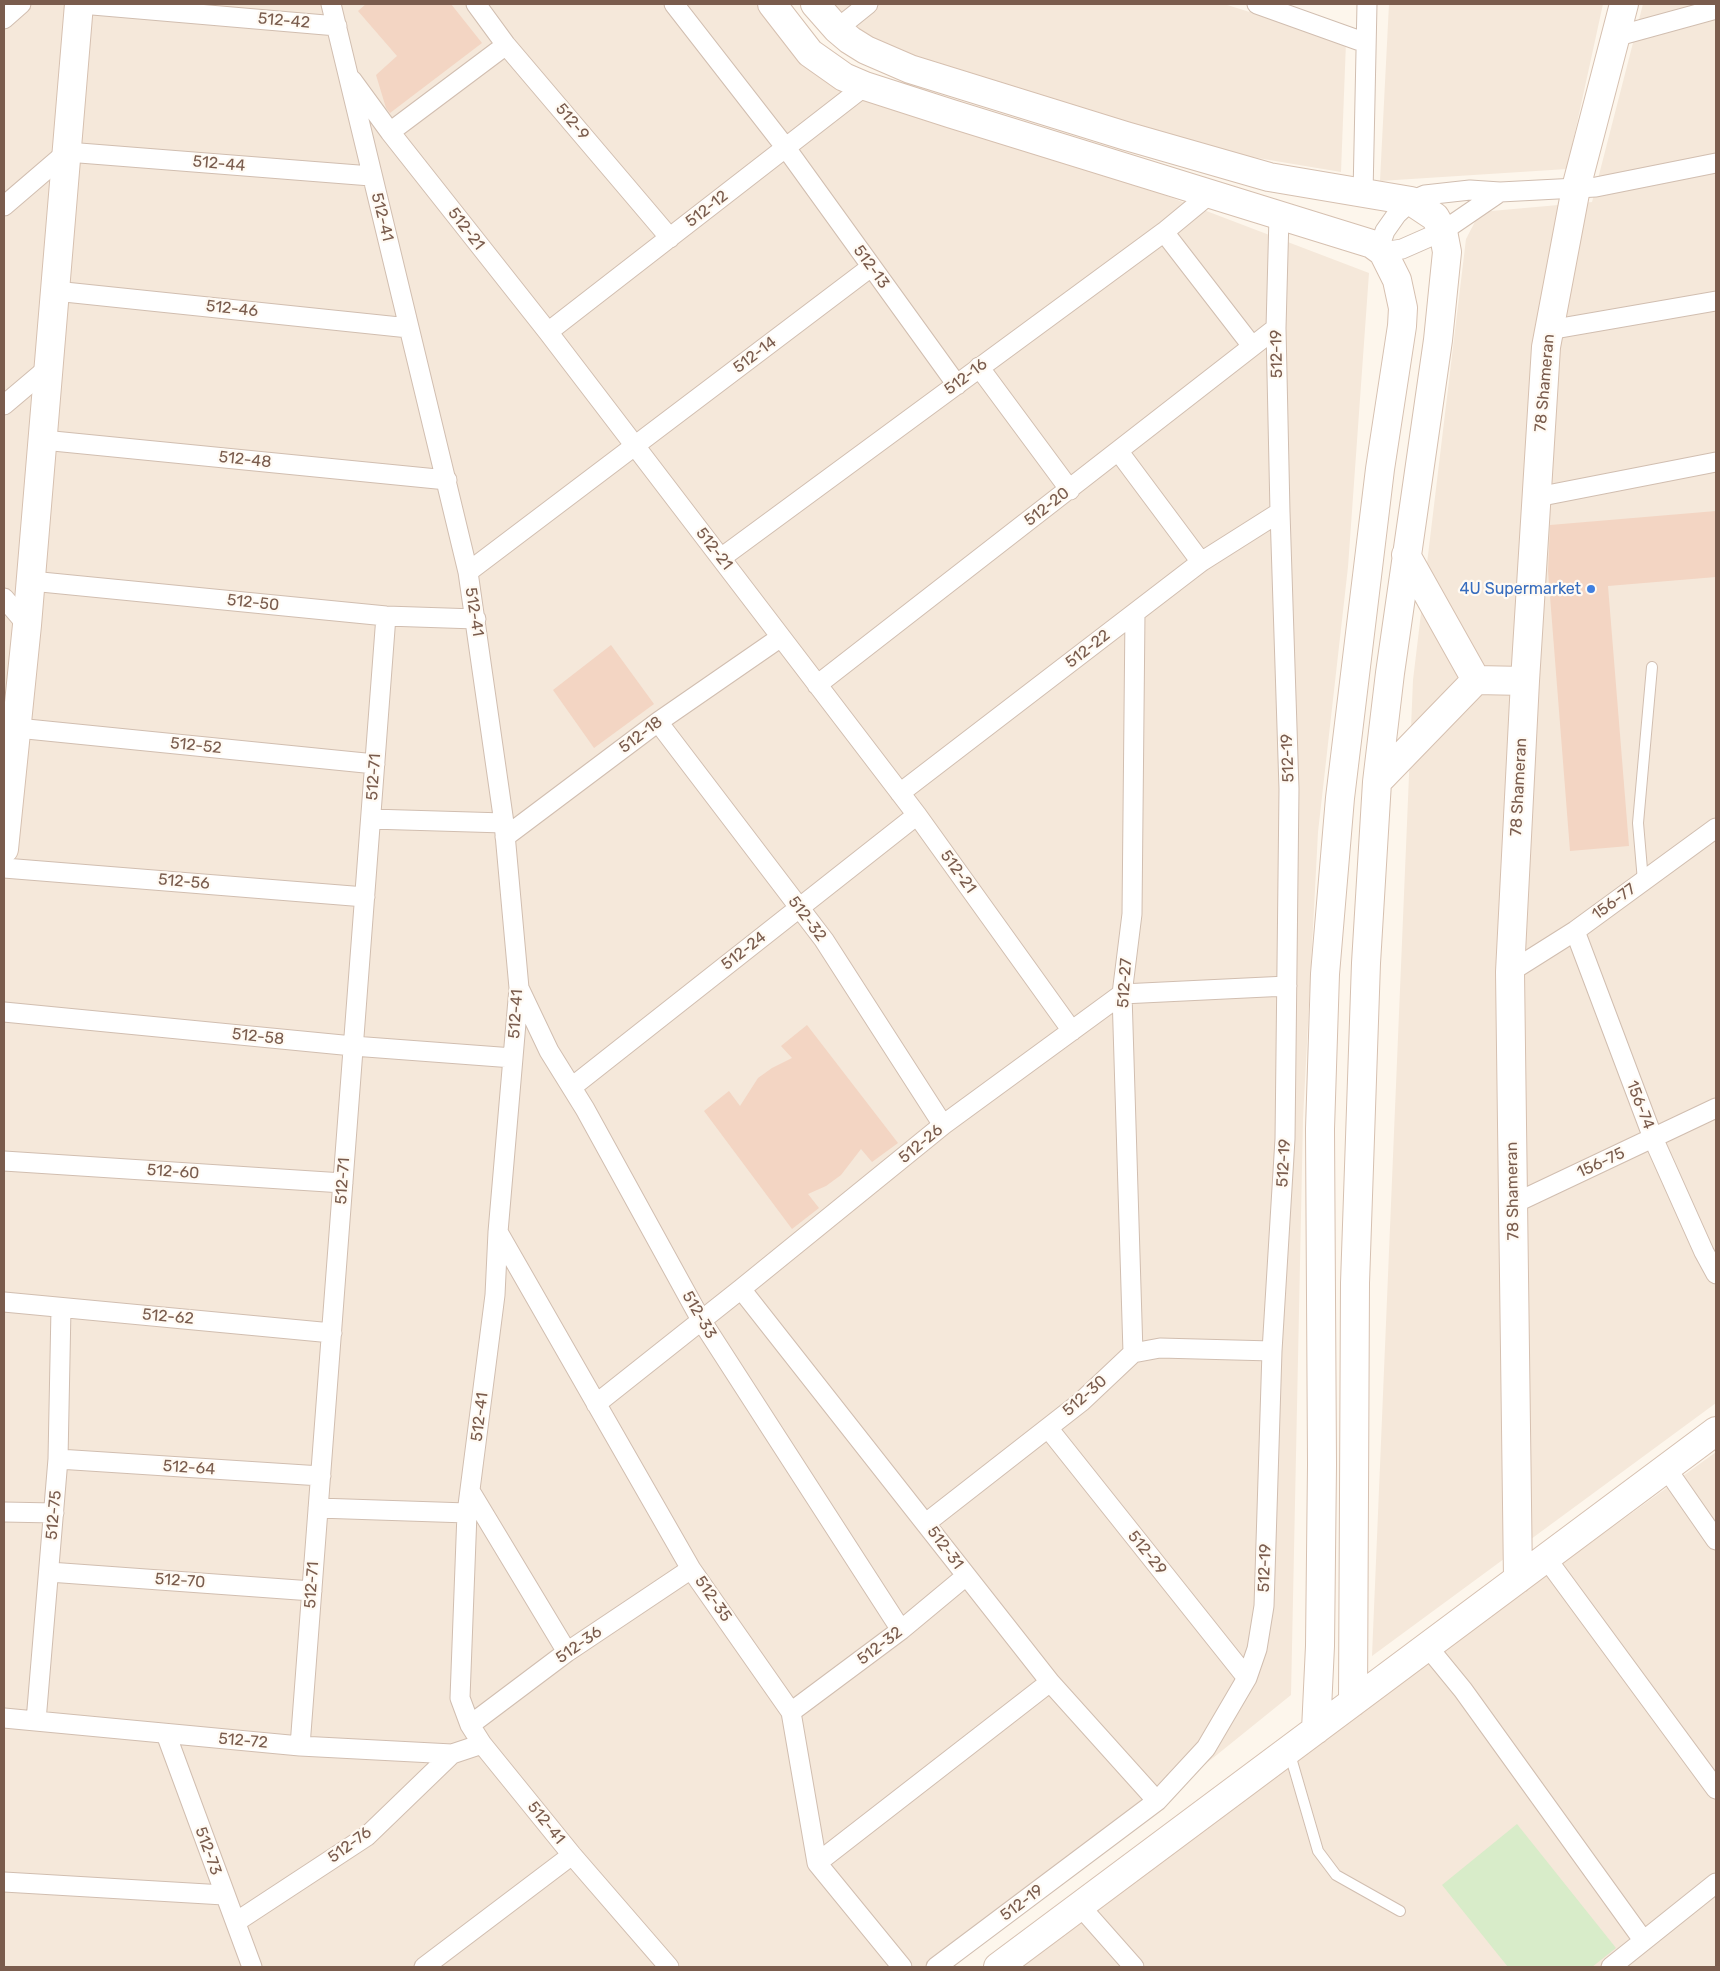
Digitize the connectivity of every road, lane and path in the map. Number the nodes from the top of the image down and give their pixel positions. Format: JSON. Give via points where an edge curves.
{"nodes":[{"id":1,"x":21,"y":4,"type":"edge"},
{"id":2,"x":80,"y":4,"type":"edge"},
{"id":3,"x":331,"y":4,"type":"edge"},
{"id":4,"x":476,"y":4,"type":"edge"},
{"id":5,"x":674,"y":4,"type":"edge"},
{"id":6,"x":772,"y":4,"type":"edge"},
{"id":7,"x":815,"y":4,"type":"edge"},
{"id":8,"x":868,"y":4,"type":"edge"},
{"id":9,"x":1257,"y":4,"type":"edge"},
{"id":10,"x":1367,"y":4,"type":"edge"},
{"id":11,"x":1624,"y":4,"type":"edge"},
{"id":12,"x":1716,"y":9,"type":"edge"},
{"id":13,"x":4,"y":19,"type":"edge"},
{"id":14,"x":337,"y":26,"type":"junction"},
{"id":15,"x":837,"y":29,"type":"junction"},
{"id":16,"x":1614,"y":37,"type":"junction"},
{"id":17,"x":1366,"y":43,"type":"junction"},
{"id":18,"x":506,"y":44,"type":"junction"},
{"id":19,"x":347,"y":73,"type":"junction"},
{"id":20,"x":865,"y":86,"type":"junction"},
{"id":21,"x":390,"y":132,"type":"junction"},
{"id":22,"x":786,"y":148,"type":"junction"},
{"id":23,"x":67,"y":152,"type":"junction"},
{"id":24,"x":1716,"y":164,"type":"edge"},
{"id":25,"x":371,"y":176,"type":"junction"},
{"id":26,"x":1269,"y":178,"type":"junction"},
{"id":27,"x":1576,"y":188,"type":"junction"},
{"id":28,"x":1500,"y":192,"type":"junction"},
{"id":29,"x":1210,"y":194,"type":"junction"},
{"id":30,"x":1363,"y":194,"type":"junction"},
{"id":31,"x":1411,"y":201,"type":"junction"},
{"id":32,"x":4,"y":206,"type":"edge"},
{"id":33,"x":1268,"y":212,"type":"junction"},
{"id":34,"x":1443,"y":231,"type":"junction"},
{"id":35,"x":1164,"y":232,"type":"junction"},
{"id":36,"x":670,"y":238,"type":"junction"},
{"id":37,"x":1381,"y":250,"type":"junction"},
{"id":38,"x":871,"y":267,"type":"junction"},
{"id":39,"x":55,"y":291,"type":"junction"},
{"id":40,"x":1716,"y":301,"type":"edge"},
{"id":41,"x":409,"y":328,"type":"junction"},
{"id":42,"x":1276,"y":328,"type":"junction"},
{"id":43,"x":1549,"y":330,"type":"junction"},
{"id":44,"x":548,"y":332,"type":"junction"},
{"id":45,"x":1252,"y":346,"type":"junction"},
{"id":46,"x":49,"y":367,"type":"junction"},
{"id":47,"x":979,"y":367,"type":"junction"},
{"id":48,"x":957,"y":385,"type":"junction"},
{"id":49,"x":4,"y":405,"type":"edge"},
{"id":50,"x":43,"y":440,"type":"junction"},
{"id":51,"x":637,"y":444,"type":"junction"},
{"id":52,"x":1118,"y":452,"type":"junction"},
{"id":53,"x":1716,"y":462,"type":"edge"},
{"id":54,"x":447,"y":480,"type":"junction"},
{"id":55,"x":1070,"y":490,"type":"junction"},
{"id":56,"x":1537,"y":497,"type":"junction"},
{"id":57,"x":1280,"y":512,"type":"junction"},
{"id":58,"x":1406,"y":555,"type":"junction"},
{"id":59,"x":721,"y":558,"type":"junction"},
{"id":60,"x":1200,"y":562,"type":"junction"},
{"id":61,"x":468,"y":572,"type":"junction"},
{"id":62,"x":31,"y":582,"type":"junction"},
{"id":63,"x":4,"y":598,"type":"edge"},
{"id":64,"x":1135,"y":613,"type":"junction"},
{"id":65,"x":386,"y":616,"type":"junction"},
{"id":66,"x":476,"y":619,"type":"junction"},
{"id":67,"x":27,"y":625,"type":"junction"},
{"id":68,"x":781,"y":636,"type":"junction"},
{"id":69,"x":1652,"y":667,"type":"dead end"},
{"id":70,"x":1476,"y":680,"type":"junction"},
{"id":71,"x":1524,"y":681,"type":"junction"},
{"id":72,"x":817,"y":685,"type":"junction"},
{"id":73,"x":658,"y":722,"type":"junction"},
{"id":74,"x":17,"y":728,"type":"junction"},
{"id":75,"x":375,"y":764,"type":"junction"},
{"id":76,"x":1377,"y":782,"type":"junction"},
{"id":77,"x":900,"y":793,"type":"junction"},
{"id":78,"x":917,"y":816,"type":"junction"},
{"id":79,"x":371,"y":819,"type":"junction"},
{"id":80,"x":1716,"y":828,"type":"edge"},
{"id":81,"x":5,"y":830,"type":"edge"},
{"id":82,"x":505,"y":830,"type":"junction"},
{"id":83,"x":4,"y":868,"type":"edge"},
{"id":84,"x":1643,"y":881,"type":"junction"},
{"id":85,"x":365,"y":897,"type":"junction"},
{"id":86,"x":799,"y":907,"type":"junction"},
{"id":87,"x":1574,"y":931,"type":"junction"},
{"id":88,"x":1510,"y":972,"type":"junction"},
{"id":89,"x":1287,"y":986,"type":"junction"},
{"id":90,"x":519,"y":988,"type":"junction"},
{"id":91,"x":1122,"y":994,"type":"junction"},
{"id":92,"x":4,"y":1012,"type":"edge"},
{"id":93,"x":1072,"y":1031,"type":"junction"},
{"id":94,"x":353,"y":1046,"type":"junction"},
{"id":95,"x":513,"y":1058,"type":"junction"},
{"id":96,"x":572,"y":1087,"type":"junction"},
{"id":97,"x":1716,"y":1108,"type":"edge"},
{"id":98,"x":943,"y":1125,"type":"junction"},
{"id":99,"x":1653,"y":1138,"type":"junction"},
{"id":100,"x":4,"y":1161,"type":"edge"},
{"id":101,"x":343,"y":1183,"type":"junction"},
{"id":102,"x":1513,"y":1204,"type":"junction"},
{"id":103,"x":498,"y":1232,"type":"junction"},
{"id":104,"x":1710,"y":1249,"type":"edge"},
{"id":105,"x":1716,"y":1274,"type":"edge"},
{"id":106,"x":741,"y":1289,"type":"junction"},
{"id":107,"x":4,"y":1302,"type":"edge"},
{"id":108,"x":61,"y":1308,"type":"junction"},
{"id":109,"x":701,"y":1320,"type":"junction"},
{"id":110,"x":332,"y":1333,"type":"junction"},
{"id":111,"x":1272,"y":1351,"type":"junction"},
{"id":112,"x":1133,"y":1353,"type":"junction"},
{"id":113,"x":596,"y":1404,"type":"junction"},
{"id":114,"x":1048,"y":1428,"type":"junction"},
{"id":115,"x":1716,"y":1431,"type":"edge"},
{"id":116,"x":58,"y":1459,"type":"junction"},
{"id":117,"x":1666,"y":1468,"type":"junction"},
{"id":118,"x":320,"y":1476,"type":"junction"},
{"id":119,"x":470,"y":1491,"type":"junction"},
{"id":120,"x":318,"y":1508,"type":"junction"},
{"id":121,"x":4,"y":1512,"type":"edge"},
{"id":122,"x":54,"y":1513,"type":"junction"},
{"id":123,"x":467,"y":1513,"type":"junction"},
{"id":124,"x":926,"y":1523,"type":"junction"},
{"id":125,"x":1716,"y":1540,"type":"edge"},
{"id":126,"x":1546,"y":1558,"type":"junction"},
{"id":127,"x":692,"y":1569,"type":"junction"},
{"id":128,"x":49,"y":1572,"type":"junction"},
{"id":129,"x":966,"y":1576,"type":"junction"},
{"id":130,"x":1518,"y":1579,"type":"junction"},
{"id":131,"x":312,"y":1591,"type":"junction"},
{"id":132,"x":901,"y":1630,"type":"junction"},
{"id":133,"x":1427,"y":1646,"type":"junction"},
{"id":134,"x":567,"y":1652,"type":"junction"},
{"id":135,"x":1247,"y":1678,"type":"junction"},
{"id":136,"x":1050,"y":1682,"type":"junction"},
{"id":137,"x":1353,"y":1702,"type":"junction"},
{"id":138,"x":791,"y":1712,"type":"junction"},
{"id":139,"x":4,"y":1718,"type":"edge"},
{"id":140,"x":36,"y":1722,"type":"junction"},
{"id":141,"x":470,"y":1725,"type":"junction"},
{"id":142,"x":1316,"y":1730,"type":"junction"},
{"id":143,"x":166,"y":1734,"type":"junction"},
{"id":144,"x":482,"y":1744,"type":"junction"},
{"id":145,"x":300,"y":1746,"type":"junction"},
{"id":146,"x":1289,"y":1750,"type":"junction"},
{"id":147,"x":452,"y":1754,"type":"junction"},
{"id":148,"x":1716,"y":1789,"type":"edge"},
{"id":149,"x":1157,"y":1801,"type":"junction"},
{"id":150,"x":572,"y":1855,"type":"junction"},
{"id":151,"x":817,"y":1863,"type":"junction"},
{"id":152,"x":4,"y":1882,"type":"edge"},
{"id":153,"x":1716,"y":1882,"type":"edge"},
{"id":154,"x":224,"y":1895,"type":"junction"},
{"id":155,"x":1080,"y":1906,"type":"junction"},
{"id":156,"x":1400,"y":1911,"type":"dead end"},
{"id":157,"x":236,"y":1922,"type":"junction"},
{"id":158,"x":1643,"y":1940,"type":"junction"},
{"id":159,"x":252,"y":1967,"type":"edge"},
{"id":160,"x":424,"y":1967,"type":"edge"},
{"id":161,"x":668,"y":1967,"type":"edge"},
{"id":162,"x":902,"y":1967,"type":"edge"},
{"id":163,"x":936,"y":1967,"type":"edge"},
{"id":164,"x":998,"y":1967,"type":"edge"},
{"id":165,"x":1134,"y":1967,"type":"edge"},
{"id":166,"x":1611,"y":1967,"type":"edge"}],
"edges":[{"from":1,"to":13,"type":"street"},
{"from":2,"to":14,"type":"street","name":"512-42"},
{"from":2,"to":23,"type":"main road"},
{"from":3,"to":14,"type":"street","name":"512-41"},
{"from":4,"to":18,"type":"street","name":"512-9"},
{"from":5,"to":22,"type":"street","name":"512-13"},
{"from":6,"to":20,"type":"main road","via":[[810,53],[844,77]]},
{"from":7,"to":15,"type":"main road"},
{"from":8,"to":15,"type":"street"},
{"from":9,"to":17,"type":"street"},
{"from":10,"to":17,"type":"street"},
{"from":11,"to":16,"type":"main road","name":"78 Shameran"},
{"from":12,"to":16,"type":"street"},
{"from":14,"to":19,"type":"street","name":"512-41"},
{"from":15,"to":26,"type":"main road","via":[[866,50],[910,69]]},
{"from":16,"to":27,"type":"main road","name":"78 Shameran"},
{"from":17,"to":30,"type":"street"},
{"from":18,"to":21,"type":"street"},
{"from":18,"to":36,"type":"street","name":"512-9"},
{"from":19,"to":21,"type":"street","name":"512-21"},
{"from":19,"to":25,"type":"street","name":"512-41"},
{"from":20,"to":22,"type":"street","name":"512-12"},
{"from":20,"to":29,"type":"main road"},
{"from":21,"to":44,"type":"street","name":"512-21"},
{"from":22,"to":36,"type":"street","name":"512-12"},
{"from":22,"to":38,"type":"street","name":"512-13"},
{"from":23,"to":25,"type":"street","name":"512-44"},
{"from":23,"to":32,"type":"street"},
{"from":23,"to":39,"type":"main road"},
{"from":24,"to":27,"type":"street"},
{"from":25,"to":41,"type":"street","name":"512-41"},
{"from":26,"to":30,"type":"main road"},
{"from":26,"to":33,"type":"main road"},
{"from":27,"to":28,"type":"street"},
{"from":27,"to":43,"type":"main road","name":"78 Shameran"},
{"from":28,"to":31,"type":"street","via":[[1470,190],[1425,195]]},
{"from":28,"to":34,"type":"street"},
{"from":29,"to":33,"type":"main road"},
{"from":29,"to":35,"type":"street","name":"512-16"},
{"from":30,"to":31,"type":"main road"},
{"from":31,"to":34,"type":"main road","via":[[1435,217]]},
{"from":31,"to":37,"type":"street","via":[[1385,231]]},
{"from":33,"to":37,"type":"main road","via":[[1350,236]]},
{"from":33,"to":42,"type":"street","name":"512-19"},
{"from":34,"to":37,"type":"street","via":[[1402,250]]},
{"from":34,"to":58,"type":"main road","via":[[1447,252],[1439,332]]},
{"from":35,"to":45,"type":"street"},
{"from":35,"to":47,"type":"street","name":"512-16"},
{"from":36,"to":44,"type":"street","name":"512-12"},
{"from":37,"to":142,"type":"main road","via":[[1395,273],[1403,308],[1378,478],[1341,788],[1325,974],[1320,1129],[1322,1484]]},
{"from":38,"to":48,"type":"street","name":"512-13"},
{"from":38,"to":51,"type":"street","name":"512-14"},
{"from":39,"to":41,"type":"street","name":"512-46"},
{"from":39,"to":46,"type":"main road"},
{"from":40,"to":43,"type":"street"},
{"from":41,"to":54,"type":"street","name":"512-41"},
{"from":42,"to":45,"type":"street","name":"512-20"},
{"from":42,"to":57,"type":"street","name":"512-19"},
{"from":43,"to":56,"type":"main road","name":"78 Shameran"},
{"from":44,"to":51,"type":"street","name":"512-21"},
{"from":45,"to":52,"type":"street","name":"512-20"},
{"from":46,"to":49,"type":"street"},
{"from":46,"to":50,"type":"main road"},
{"from":47,"to":48,"type":"street","name":"512-16"},
{"from":47,"to":55,"type":"street"},
{"from":48,"to":59,"type":"street","name":"512-16"},
{"from":50,"to":54,"type":"street","name":"512-48"},
{"from":50,"to":62,"type":"main road"},
{"from":51,"to":59,"type":"street","name":"512-21"},
{"from":51,"to":61,"type":"street","name":"512-14"},
{"from":52,"to":55,"type":"street","name":"512-20"},
{"from":52,"to":60,"type":"street"},
{"from":53,"to":56,"type":"street"},
{"from":54,"to":61,"type":"street","name":"512-41"},
{"from":55,"to":72,"type":"street","name":"512-20"},
{"from":56,"to":71,"type":"main road","name":"78 Shameran"},
{"from":57,"to":60,"type":"street","name":"512-22"},
{"from":57,"to":89,"type":"street","name":"512-19","via":[[1290,789]]},
{"from":58,"to":70,"type":"main road"},
{"from":58,"to":76,"type":"main road"},
{"from":59,"to":68,"type":"street","name":"512-21"},
{"from":60,"to":64,"type":"street","name":"512-22"},
{"from":61,"to":66,"type":"street","name":"512-41"},
{"from":62,"to":65,"type":"street","name":"512-50"},
{"from":62,"to":67,"type":"main road"},
{"from":63,"to":67,"type":"street"},
{"from":64,"to":77,"type":"street","name":"512-22"},
{"from":64,"to":91,"type":"street","name":"512-27","via":[[1132,914]]},
{"from":65,"to":66,"type":"street","name":"512-50"},
{"from":65,"to":75,"type":"street","name":"512-71"},
{"from":66,"to":82,"type":"street","name":"512-41"},
{"from":67,"to":74,"type":"main road"},
{"from":68,"to":72,"type":"street","name":"512-21"},
{"from":68,"to":73,"type":"street","name":"512-18"},
{"from":69,"to":84,"type":"lane","via":[[1638,824]]},
{"from":70,"to":71,"type":"main road"},
{"from":70,"to":76,"type":"main road"},
{"from":71,"to":88,"type":"main road","name":"78 Shameran"},
{"from":72,"to":77,"type":"street","name":"512-21"},
{"from":73,"to":82,"type":"street","name":"512-18"},
{"from":73,"to":86,"type":"street","name":"512-32"},
{"from":74,"to":75,"type":"street","name":"512-52"},
{"from":74,"to":81,"type":"main road"},
{"from":75,"to":79,"type":"street","name":"512-71"},
{"from":76,"to":137,"type":"main road","via":[[1366,963],[1356,1273]]},
{"from":77,"to":78,"type":"street","name":"512-21"},
{"from":78,"to":86,"type":"street","name":"512-24"},
{"from":78,"to":93,"type":"street","name":"512-21"},
{"from":79,"to":82,"type":"street"},
{"from":79,"to":85,"type":"street","name":"512-71"},
{"from":80,"to":84,"type":"street","name":"156-77"},
{"from":82,"to":90,"type":"street","name":"512-41"},
{"from":83,"to":85,"type":"street","name":"512-56"},
{"from":84,"to":87,"type":"street","name":"156-77"},
{"from":85,"to":94,"type":"street","name":"512-71"},
{"from":86,"to":96,"type":"street","name":"512-24"},
{"from":86,"to":98,"type":"street","name":"512-32","via":[[824,940]]},
{"from":87,"to":88,"type":"street","name":"156-77"},
{"from":87,"to":99,"type":"street","name":"156-74"},
{"from":88,"to":102,"type":"main road","name":"78 Shameran"},
{"from":89,"to":91,"type":"street"},
{"from":89,"to":111,"type":"street","name":"512-19","via":[[1285,1140]]},
{"from":90,"to":95,"type":"street","name":"512-41"},
{"from":90,"to":96,"type":"street","name":"512-33","via":[[549,1051]]},
{"from":91,"to":93,"type":"street","name":"512-26"},
{"from":91,"to":112,"type":"street","name":"512-27"},
{"from":92,"to":94,"type":"street","name":"512-58"},
{"from":93,"to":98,"type":"street","name":"512-26"},
{"from":94,"to":95,"type":"street","name":"512-58"},
{"from":94,"to":101,"type":"street","name":"512-71"},
{"from":95,"to":103,"type":"street","name":"512-41"},
{"from":96,"to":109,"type":"street","name":"512-33"},
{"from":97,"to":99,"type":"street","name":"156-75"},
{"from":98,"to":106,"type":"street","name":"512-26"},
{"from":99,"to":102,"type":"street","name":"156-75"},
{"from":99,"to":104,"type":"street","name":"156-74"},
{"from":100,"to":101,"type":"street","name":"512-60"},
{"from":101,"to":110,"type":"street","name":"512-71"},
{"from":102,"to":130,"type":"main road","name":"78 Shameran"},
{"from":103,"to":113,"type":"street","name":"512-35"},
{"from":103,"to":119,"type":"street","name":"512-41","via":[[495,1295]]},
{"from":104,"to":105,"type":"street","name":"156-74"},
{"from":106,"to":109,"type":"street","name":"512-26"},
{"from":106,"to":124,"type":"street","name":"512-31"},
{"from":107,"to":108,"type":"street","name":"512-62"},
{"from":108,"to":110,"type":"street","name":"512-62"},
{"from":108,"to":116,"type":"street","name":"512-75"},
{"from":109,"to":113,"type":"street","name":"512-26"},
{"from":109,"to":132,"type":"street","name":"512-33"},
{"from":110,"to":118,"type":"street","name":"512-71"},
{"from":111,"to":112,"type":"street","via":[[1160,1348]]},
{"from":111,"to":135,"type":"street","name":"512-19","via":[[1264,1606],[1257,1649]]},
{"from":112,"to":114,"type":"street","name":"512-30"},
{"from":113,"to":127,"type":"street","name":"512-35"},
{"from":114,"to":124,"type":"street","name":"512-30"},
{"from":114,"to":135,"type":"street","name":"512-29"},
{"from":115,"to":117,"type":"main road"},
{"from":116,"to":118,"type":"street","name":"512-64"},
{"from":116,"to":122,"type":"street","name":"512-75"},
{"from":117,"to":125,"type":"street"},
{"from":117,"to":126,"type":"main road"},
{"from":118,"to":120,"type":"street","name":"512-71"},
{"from":119,"to":123,"type":"street","name":"512-41"},
{"from":119,"to":134,"type":"street"},
{"from":120,"to":123,"type":"street"},
{"from":120,"to":131,"type":"street","name":"512-71"},
{"from":121,"to":122,"type":"street"},
{"from":122,"to":128,"type":"street","name":"512-75"},
{"from":123,"to":141,"type":"street","name":"512-41","via":[[460,1698]]},
{"from":124,"to":129,"type":"street","name":"512-31"},
{"from":126,"to":130,"type":"main road"},
{"from":126,"to":148,"type":"street"},
{"from":127,"to":134,"type":"street","name":"512-36"},
{"from":127,"to":138,"type":"street","name":"512-35"},
{"from":128,"to":131,"type":"street","name":"512-70"},
{"from":128,"to":140,"type":"street","name":"512-75"},
{"from":129,"to":132,"type":"street","name":"512-32"},
{"from":129,"to":136,"type":"street","name":"512-31"},
{"from":130,"to":133,"type":"main road"},
{"from":131,"to":145,"type":"street","name":"512-71"},
{"from":132,"to":138,"type":"street","name":"512-32"},
{"from":133,"to":137,"type":"main road"},
{"from":133,"to":158,"type":"street","via":[[1463,1690]]},
{"from":134,"to":141,"type":"street","name":"512-36"},
{"from":135,"to":149,"type":"street","name":"512-19","via":[[1206,1748]]},
{"from":136,"to":149,"type":"street","name":"512-31"},
{"from":136,"to":151,"type":"street"},
{"from":137,"to":142,"type":"main road"},
{"from":138,"to":151,"type":"street","name":"512-35"},
{"from":139,"to":140,"type":"street","name":"512-72"},
{"from":140,"to":143,"type":"street","name":"512-72"},
{"from":141,"to":144,"type":"street","name":"512-41"},
{"from":142,"to":146,"type":"main road"},
{"from":143,"to":145,"type":"street","name":"512-72"},
{"from":143,"to":154,"type":"street","name":"512-73"},
{"from":144,"to":147,"type":"street","name":"512-72"},
{"from":144,"to":150,"type":"street","name":"512-41"},
{"from":145,"to":147,"type":"street","name":"512-72"},
{"from":146,"to":155,"type":"main road"},
{"from":146,"to":156,"type":"lane","via":[[1318,1851],[1336,1875]]},
{"from":147,"to":157,"type":"street","name":"512-76","via":[[367,1836]]},
{"from":149,"to":163,"type":"street","name":"512-19"},
{"from":150,"to":160,"type":"street"},
{"from":150,"to":161,"type":"street","name":"512-41"},
{"from":151,"to":162,"type":"street","name":"512-35"},
{"from":152,"to":154,"type":"street"},
{"from":153,"to":158,"type":"street"},
{"from":154,"to":157,"type":"street","name":"512-73"},
{"from":155,"to":164,"type":"main road"},
{"from":155,"to":165,"type":"street"},
{"from":157,"to":159,"type":"street","name":"512-73"},
{"from":158,"to":166,"type":"street"}]}
